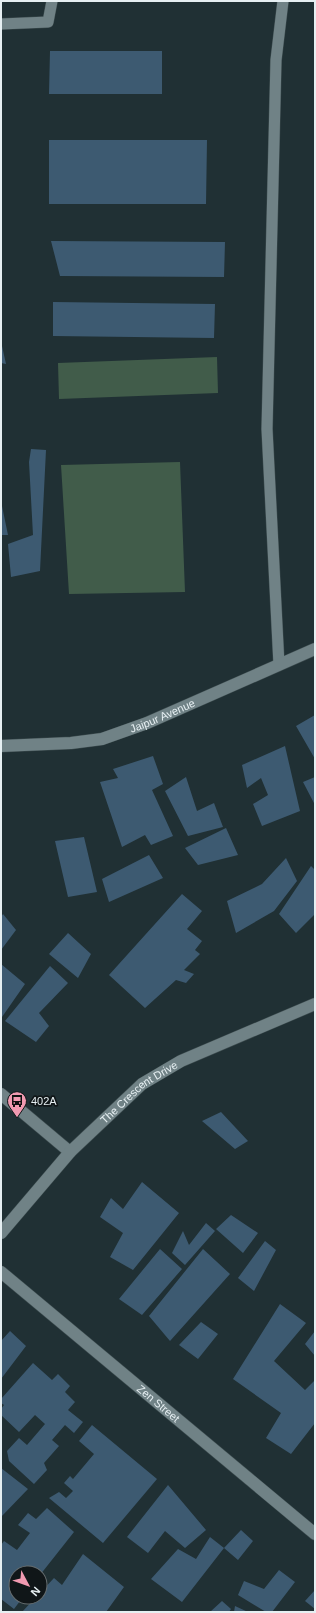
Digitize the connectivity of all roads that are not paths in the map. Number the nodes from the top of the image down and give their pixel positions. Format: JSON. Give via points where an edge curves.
{"nodes":[{"id":1,"x":52,"y":1,"type":"edge"},
{"id":2,"x":283,"y":1,"type":"edge"},
{"id":3,"x":1,"y":24,"type":"edge"},
{"id":4,"x":315,"y":649,"type":"edge"},
{"id":5,"x":279,"y":665,"type":"junction"},
{"id":6,"x":1,"y":746,"type":"edge"},
{"id":7,"x":315,"y":1004,"type":"edge"},
{"id":8,"x":1,"y":1094,"type":"edge"},
{"id":9,"x":70,"y":1152,"type":"junction"},
{"id":10,"x":1,"y":1233,"type":"edge"},
{"id":11,"x":1,"y":1272,"type":"edge"},
{"id":12,"x":315,"y":1534,"type":"edge"}],
"edges":[{"from":1,"to":3,"type":"lane","via":[[48,22]]},
{"from":2,"to":5,"type":"lane","via":[[276,60],[267,429]]},
{"from":4,"to":5,"type":"street","name":"Jaipur Avenue"},
{"from":5,"to":6,"type":"street","name":"Jaipur Avenue","via":[[146,723],[102,739]]},
{"from":7,"to":9,"type":"street","name":"The Crescent Drive","via":[[181,1061],[142,1084]]},
{"from":8,"to":9,"type":"street"},
{"from":9,"to":10,"type":"street","name":"The Crescent Drive"},
{"from":11,"to":12,"type":"street","name":"Zen Street"}]}
